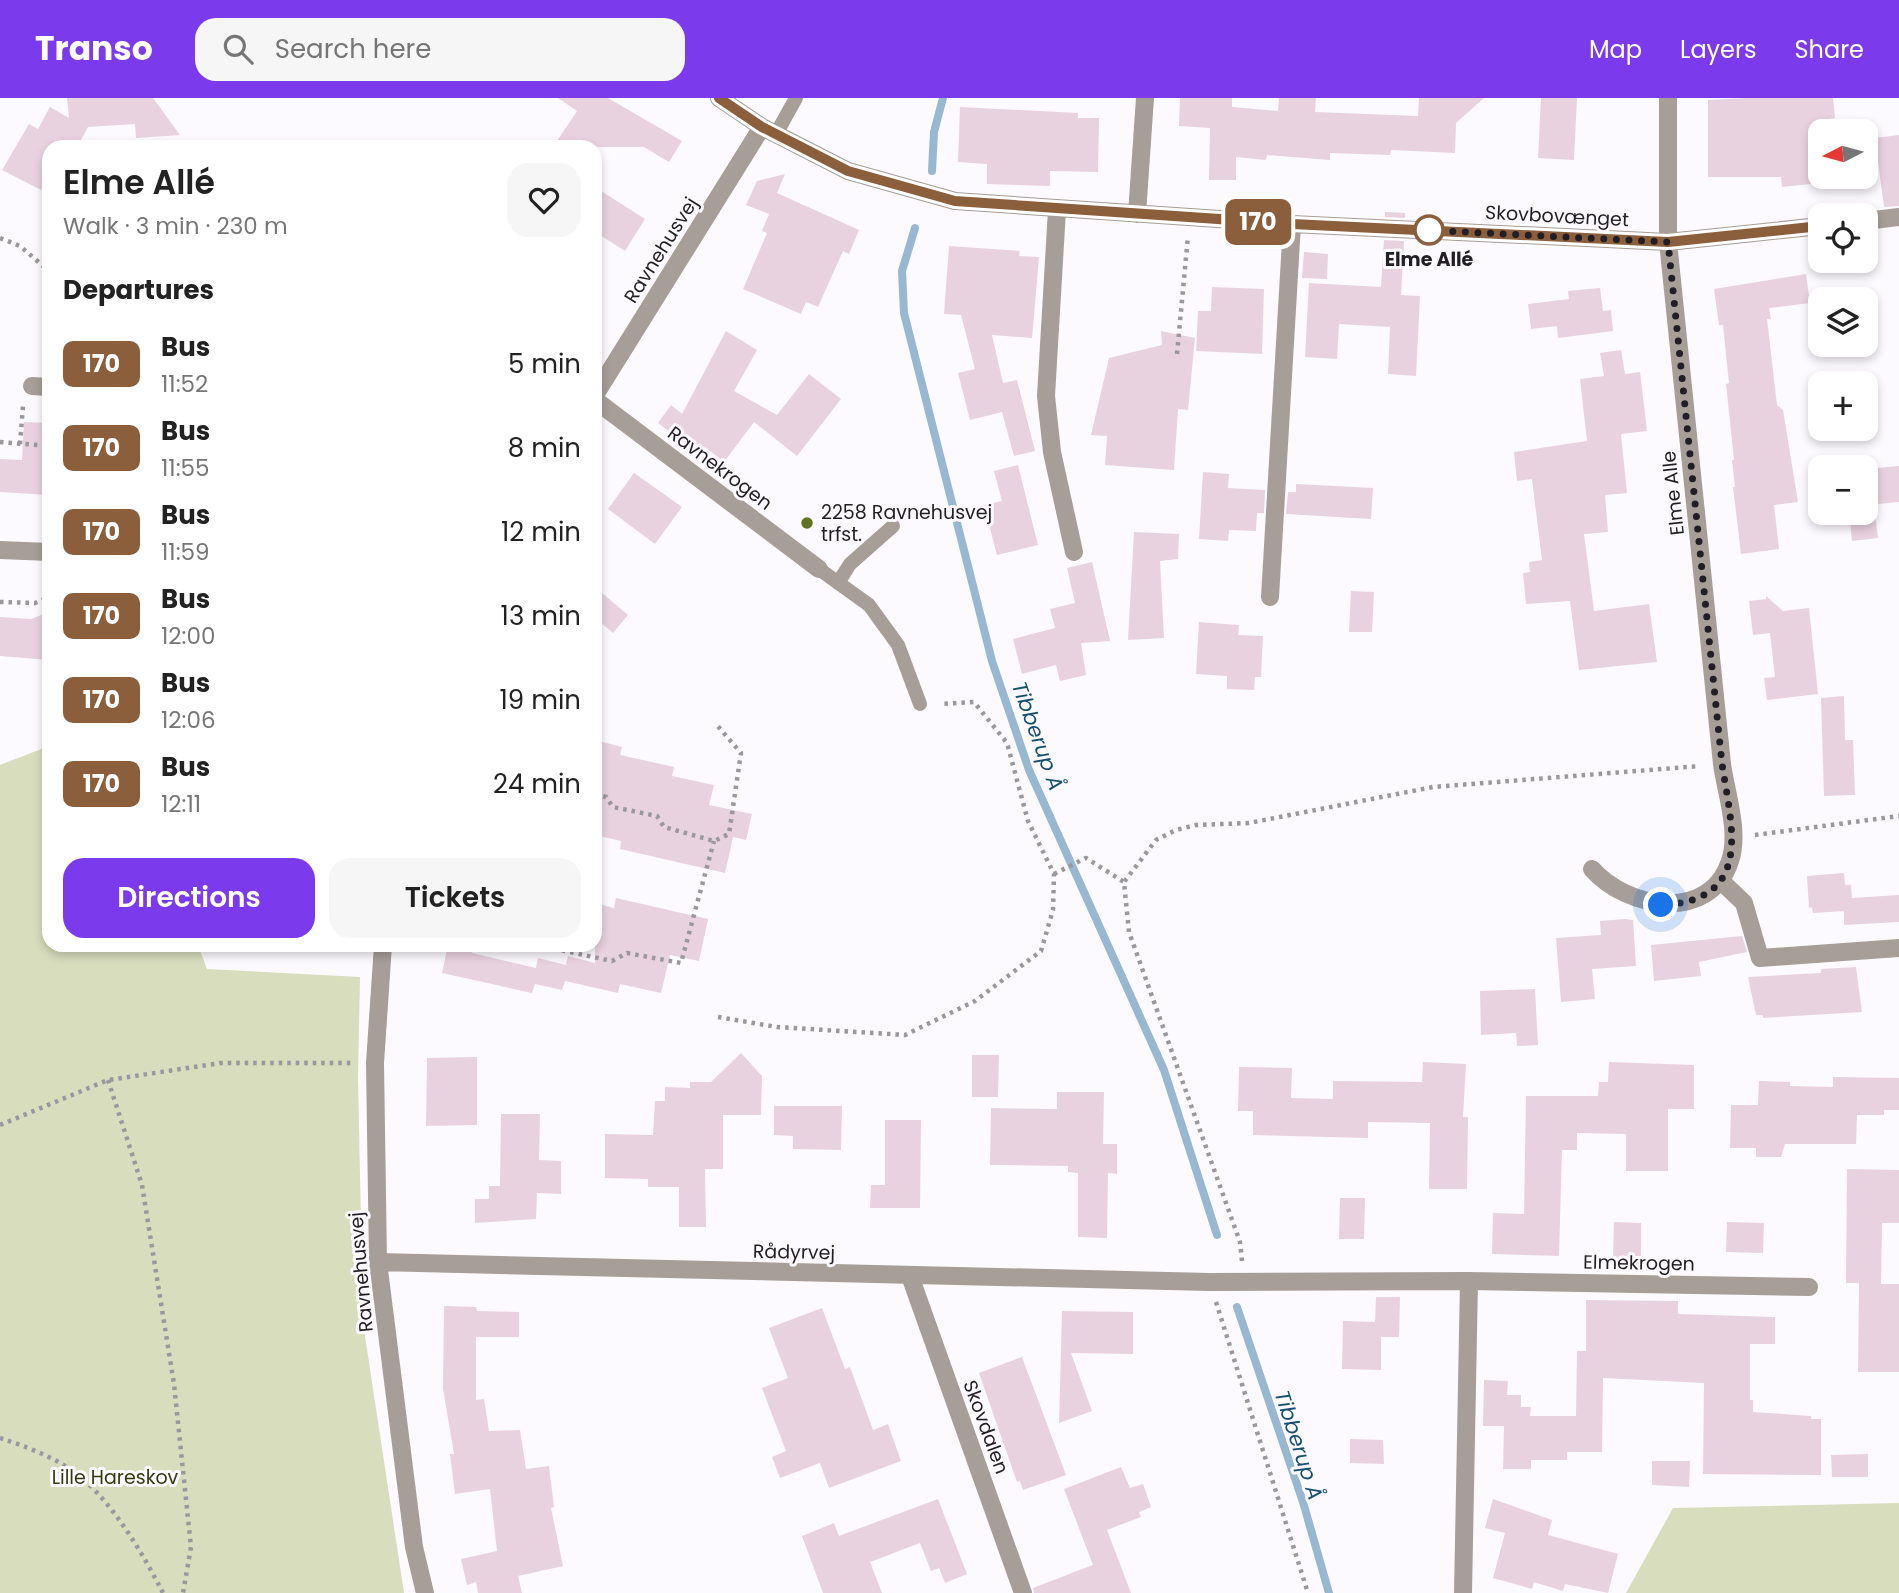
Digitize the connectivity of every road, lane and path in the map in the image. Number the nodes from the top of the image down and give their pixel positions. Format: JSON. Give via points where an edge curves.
{"nodes":[{"id":1,"x":719,"y":98,"type":"edge"},
{"id":2,"x":796,"y":98,"type":"edge"},
{"id":3,"x":1145,"y":98,"type":"edge"},
{"id":4,"x":1668,"y":98,"type":"edge"},
{"id":5,"x":769,"y":130,"type":"junction"},
{"id":6,"x":1056,"y":210,"type":"junction"},
{"id":7,"x":1138,"y":214,"type":"junction"},
{"id":8,"x":1190,"y":217,"type":"junction"},
{"id":9,"x":1899,"y":217,"type":"edge"},
{"id":10,"x":1878,"y":220,"type":"edge"},
{"id":11,"x":1292,"y":224,"type":"junction"},
{"id":12,"x":1808,"y":227,"type":"edge"},
{"id":13,"x":0,"y":238,"type":"edge"},
{"id":14,"x":1668,"y":242,"type":"junction"},
{"id":15,"x":42,"y":265,"type":"edge"},
{"id":16,"x":1177,"y":354,"type":"dead end"},
{"id":17,"x":602,"y":384,"type":"edge"},
{"id":18,"x":41,"y":386,"type":"edge"},
{"id":19,"x":602,"y":405,"type":"edge"},
{"id":20,"x":0,"y":442,"type":"edge"},
{"id":21,"x":20,"y":443,"type":"junction"},
{"id":22,"x":42,"y":445,"type":"edge"},
{"id":23,"x":893,"y":526,"type":"dead end"},
{"id":24,"x":0,"y":550,"type":"edge"},
{"id":25,"x":42,"y":552,"type":"edge"},
{"id":26,"x":1074,"y":552,"type":"dead end"},
{"id":27,"x":819,"y":569,"type":"joint"},
{"id":28,"x":838,"y":583,"type":"junction"},
{"id":29,"x":1270,"y":597,"type":"dead end"},
{"id":30,"x":42,"y":600,"type":"edge"},
{"id":31,"x":0,"y":602,"type":"edge"},
{"id":32,"x":920,"y":704,"type":"joint"},
{"id":33,"x":716,"y":724,"type":"dead end"},
{"id":34,"x":1722,"y":764,"type":"junction"},
{"id":35,"x":602,"y":796,"type":"edge"},
{"id":36,"x":1899,"y":816,"type":"edge"},
{"id":37,"x":1734,"y":838,"type":"junction"},
{"id":38,"x":714,"y":841,"type":"junction"},
{"id":39,"x":1592,"y":869,"type":"dead end"},
{"id":40,"x":1054,"y":874,"type":"junction"},
{"id":41,"x":1720,"y":880,"type":"junction"},
{"id":42,"x":1124,"y":882,"type":"junction"},
{"id":43,"x":1899,"y":948,"type":"edge"},
{"id":44,"x":382,"y":952,"type":"edge"},
{"id":45,"x":570,"y":952,"type":"edge"},
{"id":46,"x":718,"y":1017,"type":"dead end"},
{"id":47,"x":374,"y":1063,"type":"junction"},
{"id":48,"x":108,"y":1080,"type":"junction"},
{"id":49,"x":0,"y":1125,"type":"edge"},
{"id":50,"x":378,"y":1262,"type":"junction"},
{"id":51,"x":910,"y":1276,"type":"junction"},
{"id":52,"x":1245,"y":1281,"type":"junction"},
{"id":53,"x":1469,"y":1281,"type":"junction"},
{"id":54,"x":1209,"y":1282,"type":"junction"},
{"id":55,"x":1809,"y":1287,"type":"dead end"},
{"id":56,"x":0,"y":1438,"type":"edge"},
{"id":57,"x":163,"y":1593,"type":"edge"},
{"id":58,"x":183,"y":1593,"type":"edge"},
{"id":59,"x":425,"y":1593,"type":"edge"},
{"id":60,"x":1023,"y":1593,"type":"edge"},
{"id":61,"x":1308,"y":1593,"type":"edge"},
{"id":62,"x":1463,"y":1593,"type":"edge"}],
"edges":[{"from":1,"to":5,"type":"street","name":"Skovbovænget"},
{"from":2,"to":5,"type":"lane"},
{"from":3,"to":7,"type":"street"},
{"from":4,"to":14,"type":"street","name":"Elme Alle"},
{"from":5,"to":6,"type":"street","name":"Skovbovænget","via":[[848,171],[955,201]]},
{"from":5,"to":17,"type":"street","name":"Ravnehusvej"},
{"from":6,"to":7,"type":"street","name":"Skovbovænget"},
{"from":6,"to":26,"type":"street","via":[[1046,396],[1052,452]]},
{"from":7,"to":8,"type":"street","name":"Skovbovænget"},
{"from":8,"to":11,"type":"street","name":"Skovbovænget"},
{"from":8,"to":16,"type":"path"},
{"from":9,"to":10,"type":"street"},
{"from":11,"to":14,"type":"street","name":"Skovbovænget"},
{"from":11,"to":29,"type":"street"},
{"from":12,"to":14,"type":"street","name":"Skovbovænget"},
{"from":13,"to":15,"type":"path","via":[[20,246]]},
{"from":14,"to":34,"type":"street","name":"Elme Alle"},
{"from":18,"to":21,"type":"path","via":[[24,397]]},
{"from":19,"to":27,"type":"street","name":"Ravnekrogen"},
{"from":20,"to":21,"type":"path"},
{"from":21,"to":22,"type":"path"},
{"from":23,"to":28,"type":"lane","via":[[850,564]]},
{"from":24,"to":25,"type":"street"},
{"from":27,"to":28,"type":"lane"},
{"from":28,"to":32,"type":"lane","via":[[869,605],[898,645]]},
{"from":30,"to":31,"type":"path"},
{"from":32,"to":40,"type":"path","via":[[974,702],[1007,743],[1028,821]]},
{"from":33,"to":38,"type":"path","via":[[741,753],[729,834]]},
{"from":34,"to":37,"type":"street","name":"Elme Alle"},
{"from":34,"to":42,"type":"path","via":[[1433,787],[1249,823],[1196,825],[1156,840]]},
{"from":35,"to":38,"type":"path","via":[[613,807],[657,816],[664,827]]},
{"from":36,"to":37,"type":"path"},
{"from":37,"to":41,"type":"street","name":"Elme Alle"},
{"from":38,"to":45,"type":"path","via":[[681,963],[627,953],[612,961]]},
{"from":39,"to":41,"type":"street","via":[[1601,879],[1661,905],[1683,904],[1704,895]]},
{"from":40,"to":42,"type":"path","via":[[1086,858]]},
{"from":40,"to":46,"type":"path","via":[[1053,910],[1041,951],[975,1001],[905,1035],[777,1027]]},
{"from":41,"to":43,"type":"street","via":[[1744,904],[1760,958]]},
{"from":42,"to":52,"type":"path","via":[[1129,932],[1240,1242]]},
{"from":44,"to":47,"type":"street","name":"Ravnehusvej"},
{"from":47,"to":48,"type":"path","via":[[221,1063]]},
{"from":47,"to":50,"type":"street","name":"Ravnehusvej"},
{"from":48,"to":49,"type":"path"},
{"from":48,"to":58,"type":"path","via":[[142,1185],[174,1384],[191,1547]]},
{"from":50,"to":51,"type":"street","name":"Rådyrvej"},
{"from":50,"to":59,"type":"street","name":"Ravnehusvej","via":[[414,1547]]},
{"from":51,"to":54,"type":"street","name":"Rådyrvej"},
{"from":51,"to":60,"type":"street","name":"Skovdalen"},
{"from":52,"to":53,"type":"street","name":"Elmekrogen"},
{"from":52,"to":54,"type":"street","name":"Elmekrogen"},
{"from":53,"to":55,"type":"street","name":"Elmekrogen"},
{"from":53,"to":62,"type":"street"},
{"from":54,"to":61,"type":"path"},
{"from":56,"to":57,"type":"path","via":[[31,1449],[82,1478],[141,1548]]}]}
